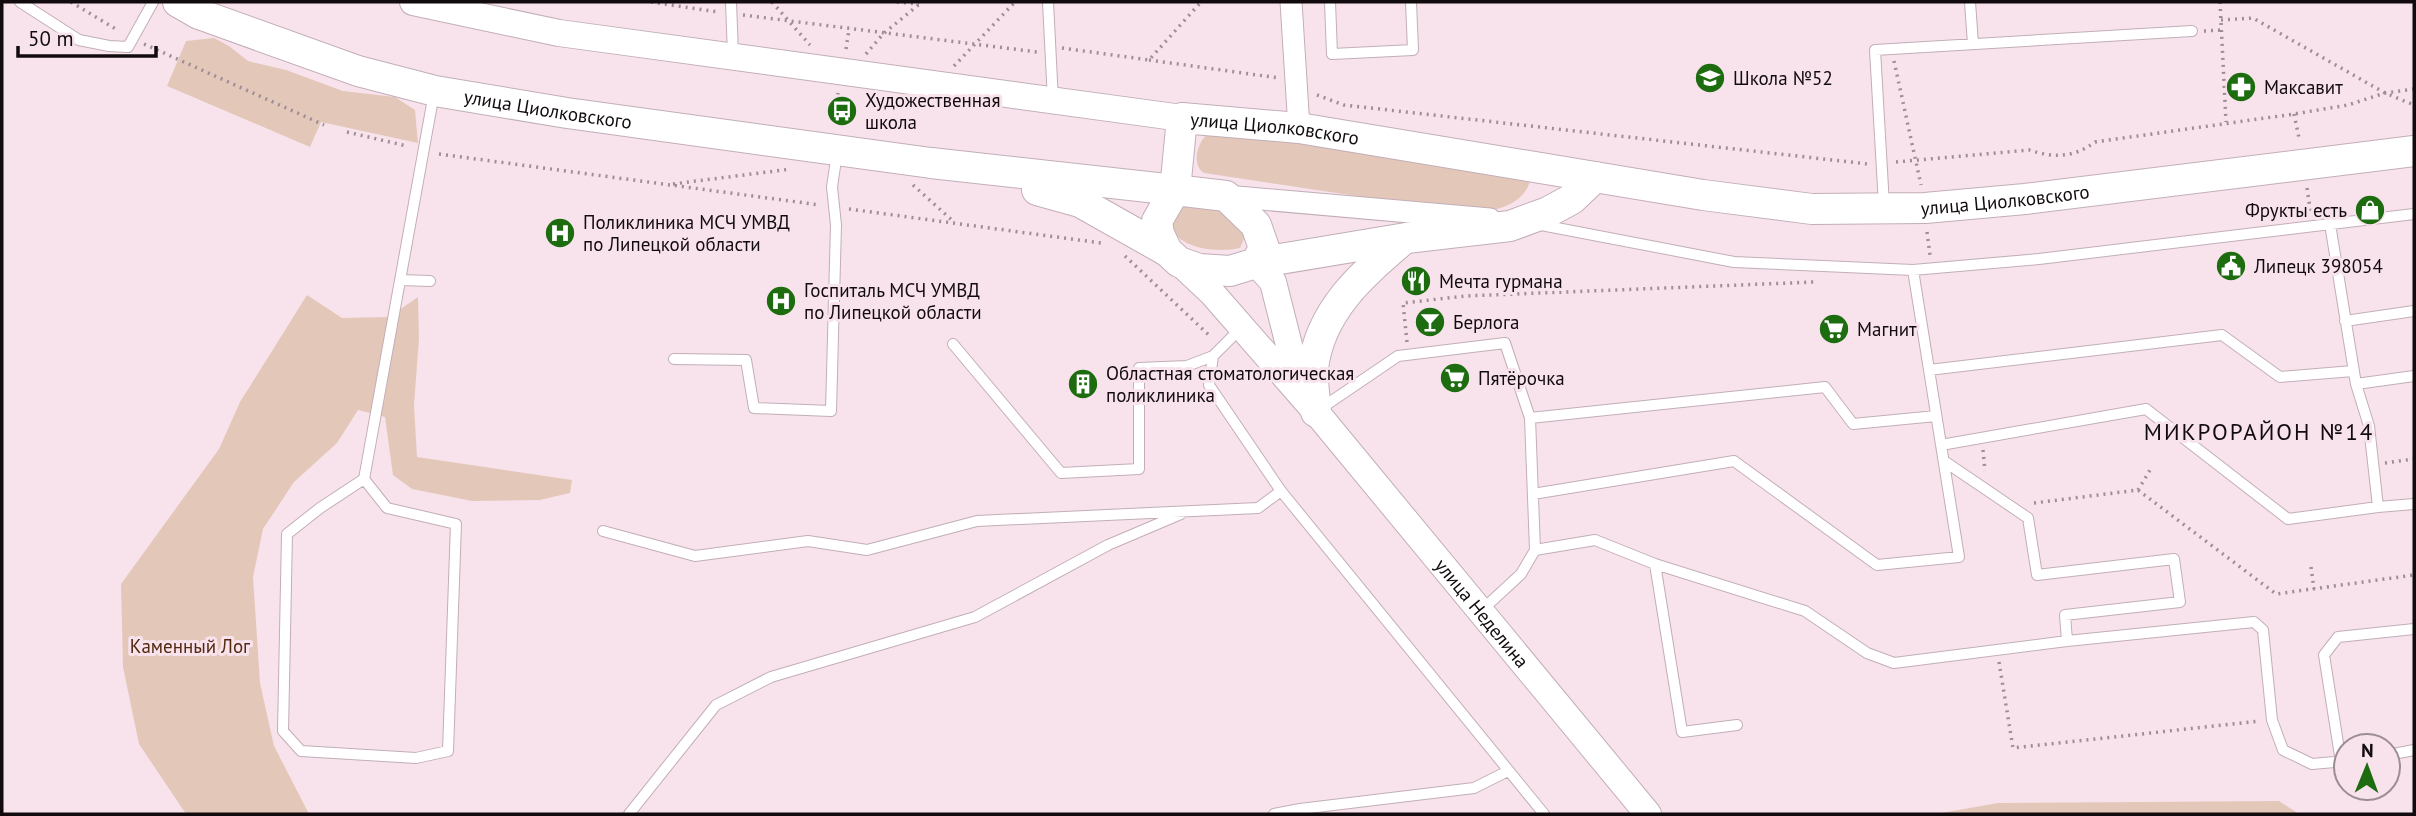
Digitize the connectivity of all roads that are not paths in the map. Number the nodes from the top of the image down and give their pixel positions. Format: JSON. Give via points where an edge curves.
{"nodes":[{"id":1,"x":20,"y":2,"type":"edge"},
{"id":2,"x":153,"y":2,"type":"edge"},
{"id":3,"x":178,"y":2,"type":"edge"},
{"id":4,"x":1048,"y":2,"type":"edge"},
{"id":5,"x":1291,"y":2,"type":"edge"},
{"id":6,"x":1330,"y":2,"type":"edge"},
{"id":7,"x":1411,"y":2,"type":"edge"},
{"id":8,"x":1970,"y":2,"type":"edge"},
{"id":9,"x":422,"y":3,"type":"edge"},
{"id":10,"x":732,"y":8,"type":"edge"},
{"id":11,"x":2192,"y":31,"type":"dead end"},
{"id":12,"x":1973,"y":44,"type":"junction"},
{"id":13,"x":733,"y":57,"type":"junction"},
{"id":14,"x":435,"y":91,"type":"junction"},
{"id":15,"x":1053,"y":101,"type":"junction"},
{"id":16,"x":1182,"y":118,"type":"junction"},
{"id":17,"x":1299,"y":128,"type":"junction"},
{"id":18,"x":838,"y":149,"type":"junction"},
{"id":19,"x":2414,"y":151,"type":"edge"},
{"id":20,"x":931,"y":163,"type":"junction"},
{"id":21,"x":1595,"y":177,"type":"junction"},
{"id":22,"x":1175,"y":190,"type":"junction"},
{"id":23,"x":1226,"y":196,"type":"junction"},
{"id":24,"x":1884,"y":208,"type":"junction"},
{"id":25,"x":2414,"y":214,"type":"edge"},
{"id":26,"x":1523,"y":222,"type":"junction"},
{"id":27,"x":2330,"y":224,"type":"junction"},
{"id":28,"x":1406,"y":238,"type":"junction"},
{"id":29,"x":1173,"y":256,"type":"junction"},
{"id":30,"x":1256,"y":264,"type":"junction"},
{"id":31,"x":1913,"y":270,"type":"junction"},
{"id":32,"x":401,"y":279,"type":"junction"},
{"id":33,"x":430,"y":281,"type":"dead end"},
{"id":34,"x":2414,"y":311,"type":"edge"},
{"id":35,"x":2345,"y":321,"type":"junction"},
{"id":36,"x":1242,"y":326,"type":"junction"},
{"id":37,"x":953,"y":344,"type":"dead end"},
{"id":38,"x":1213,"y":356,"type":"junction"},
{"id":39,"x":674,"y":359,"type":"dead end"},
{"id":40,"x":1929,"y":370,"type":"junction"},
{"id":41,"x":2353,"y":371,"type":"junction"},
{"id":42,"x":2414,"y":376,"type":"edge"},
{"id":43,"x":2356,"y":384,"type":"junction"},
{"id":44,"x":1316,"y":412,"type":"junction"},
{"id":45,"x":1936,"y":416,"type":"junction"},
{"id":46,"x":1530,"y":418,"type":"junction"},
{"id":47,"x":1941,"y":445,"type":"junction"},
{"id":48,"x":1944,"y":461,"type":"junction"},
{"id":49,"x":364,"y":479,"type":"junction"},
{"id":50,"x":1281,"y":491,"type":"junction"},
{"id":51,"x":1533,"y":494,"type":"junction"},
{"id":52,"x":2414,"y":504,"type":"edge"},
{"id":53,"x":2378,"y":507,"type":"junction"},
{"id":54,"x":1186,"y":512,"type":"junction"},
{"id":55,"x":603,"y":531,"type":"dead end"},
{"id":56,"x":1535,"y":550,"type":"junction"},
{"id":57,"x":1655,"y":564,"type":"junction"},
{"id":58,"x":1481,"y":610,"type":"junction"},
{"id":59,"x":2414,"y":629,"type":"edge"},
{"id":60,"x":2067,"y":641,"type":"junction"},
{"id":61,"x":1737,"y":725,"type":"dead end"},
{"id":62,"x":2338,"y":732,"type":"edge"},
{"id":63,"x":2332,"y":763,"type":"edge"},
{"id":64,"x":1508,"y":771,"type":"junction"},
{"id":65,"x":629,"y":814,"type":"edge"},
{"id":66,"x":1274,"y":814,"type":"edge"},
{"id":67,"x":1544,"y":814,"type":"edge"},
{"id":68,"x":1648,"y":814,"type":"edge"}],
"edges":[{"from":1,"to":2,"type":"lane","via":[[79,40],[109,46],[130,43]]},
{"from":3,"to":14,"type":"main road","name":"улица Циолковского","via":[[199,14],[358,71]]},
{"from":4,"to":15,"type":"lane"},
{"from":5,"to":17,"type":"street"},
{"from":6,"to":7,"type":"lane","via":[[1332,54],[1413,50]]},
{"from":8,"to":12,"type":"lane"},
{"from":9,"to":13,"type":"street","via":[[559,33]]},
{"from":10,"to":13,"type":"lane"},
{"from":11,"to":12,"type":"lane"},
{"from":12,"to":24,"type":"lane","via":[[1875,50]]},
{"from":13,"to":15,"type":"street"},
{"from":14,"to":18,"type":"main road","name":"улица Циолковского"},
{"from":14,"to":32,"type":"lane"},
{"from":15,"to":16,"type":"street"},
{"from":16,"to":17,"type":"main road","name":"улица Циолковского"},
{"from":16,"to":22,"type":"main road","name":"улица Циолковского"},
{"from":17,"to":21,"type":"main road","name":"улица Циолковского"},
{"from":18,"to":20,"type":"main road","name":"улица Циолковского"},
{"from":18,"to":39,"type":"lane","via":[[832,187],[836,225],[831,411],[754,408],[746,360]]},
{"from":19,"to":24,"type":"main road","name":"улица Циолковского","via":[[2025,199]]},
{"from":20,"to":22,"type":"main road","name":"улица Циолковского"},
{"from":20,"to":29,"type":"main road","name":"улица Циолковского","via":[[1080,202]]},
{"from":21,"to":24,"type":"main road","name":"улица Циолковского","via":[[1812,209]]},
{"from":21,"to":26,"type":"main road","via":[[1572,199]]},
{"from":22,"to":23,"type":"main road"},
{"from":22,"to":29,"type":"main road","via":[[1157,221],[1159,234]]},
{"from":23,"to":26,"type":"street"},
{"from":23,"to":30,"type":"main road","via":[[1256,225],[1264,248]]},
{"from":25,"to":27,"type":"lane"},
{"from":26,"to":28,"type":"main road"},
{"from":26,"to":31,"type":"lane","via":[[1734,262]]},
{"from":27,"to":31,"type":"lane"},
{"from":27,"to":35,"type":"lane"},
{"from":28,"to":30,"type":"main road"},
{"from":28,"to":44,"type":"main road","via":[[1354,283],[1328,319],[1313,370]]},
{"from":29,"to":30,"type":"main road","via":[[1199,269],[1230,271]]},
{"from":29,"to":36,"type":"street","name":"улица Неделина"},
{"from":30,"to":44,"type":"street","name":"улица Неделина","via":[[1273,282],[1291,353]]},
{"from":31,"to":40,"type":"lane"},
{"from":32,"to":33,"type":"lane"},
{"from":32,"to":49,"type":"lane"},
{"from":34,"to":35,"type":"lane"},
{"from":35,"to":41,"type":"lane"},
{"from":36,"to":38,"type":"lane"},
{"from":36,"to":44,"type":"street","name":"улица Неделина"},
{"from":37,"to":38,"type":"lane","via":[[1061,472],[1139,469],[1139,369],[1187,366]]},
{"from":38,"to":50,"type":"lane","via":[[1209,385]]},
{"from":40,"to":41,"type":"lane","via":[[2222,335],[2280,377]]},
{"from":40,"to":45,"type":"lane"},
{"from":41,"to":43,"type":"lane"},
{"from":42,"to":43,"type":"lane"},
{"from":43,"to":53,"type":"lane","via":[[2369,426]]},
{"from":44,"to":46,"type":"lane","via":[[1398,356],[1505,343]]},
{"from":44,"to":58,"type":"street","name":"улица Неделина"},
{"from":45,"to":46,"type":"lane","via":[[1853,424],[1825,387]]},
{"from":45,"to":47,"type":"lane"},
{"from":46,"to":51,"type":"lane"},
{"from":47,"to":48,"type":"lane"},
{"from":47,"to":53,"type":"lane","via":[[2146,409],[2288,519]]},
{"from":48,"to":51,"type":"lane","via":[[1959,557],[1877,565],[1734,461]]},
{"from":48,"to":60,"type":"lane","via":[[2028,518],[2036,575],[2174,559],[2180,603],[2065,615]]},
{"from":49,"to":49,"type":"lane","via":[[387,508],[456,524],[448,751],[416,758],[301,751],[284,731],[287,534]]},
{"from":50,"to":54,"type":"lane","via":[[1258,508]]},
{"from":50,"to":64,"type":"lane"},
{"from":51,"to":56,"type":"lane"},
{"from":52,"to":53,"type":"lane"},
{"from":54,"to":55,"type":"lane","via":[[977,521],[867,550],[808,541],[695,556]]},
{"from":54,"to":65,"type":"lane","via":[[1108,545],[975,617],[771,677],[716,705]]},
{"from":56,"to":57,"type":"lane","via":[[1595,540]]},
{"from":56,"to":58,"type":"lane","via":[[1521,574]]},
{"from":57,"to":60,"type":"lane","via":[[1805,611],[1867,653],[1894,663]]},
{"from":57,"to":61,"type":"lane","via":[[1682,732]]},
{"from":58,"to":68,"type":"street","name":"улица Неделина"},
{"from":59,"to":62,"type":"lane","via":[[2338,637],[2324,655]]},
{"from":60,"to":63,"type":"lane","via":[[2254,622],[2263,630],[2272,720],[2283,750],[2312,764]]},
{"from":64,"to":66,"type":"lane","via":[[1474,788]]},
{"from":64,"to":67,"type":"lane"}]}
